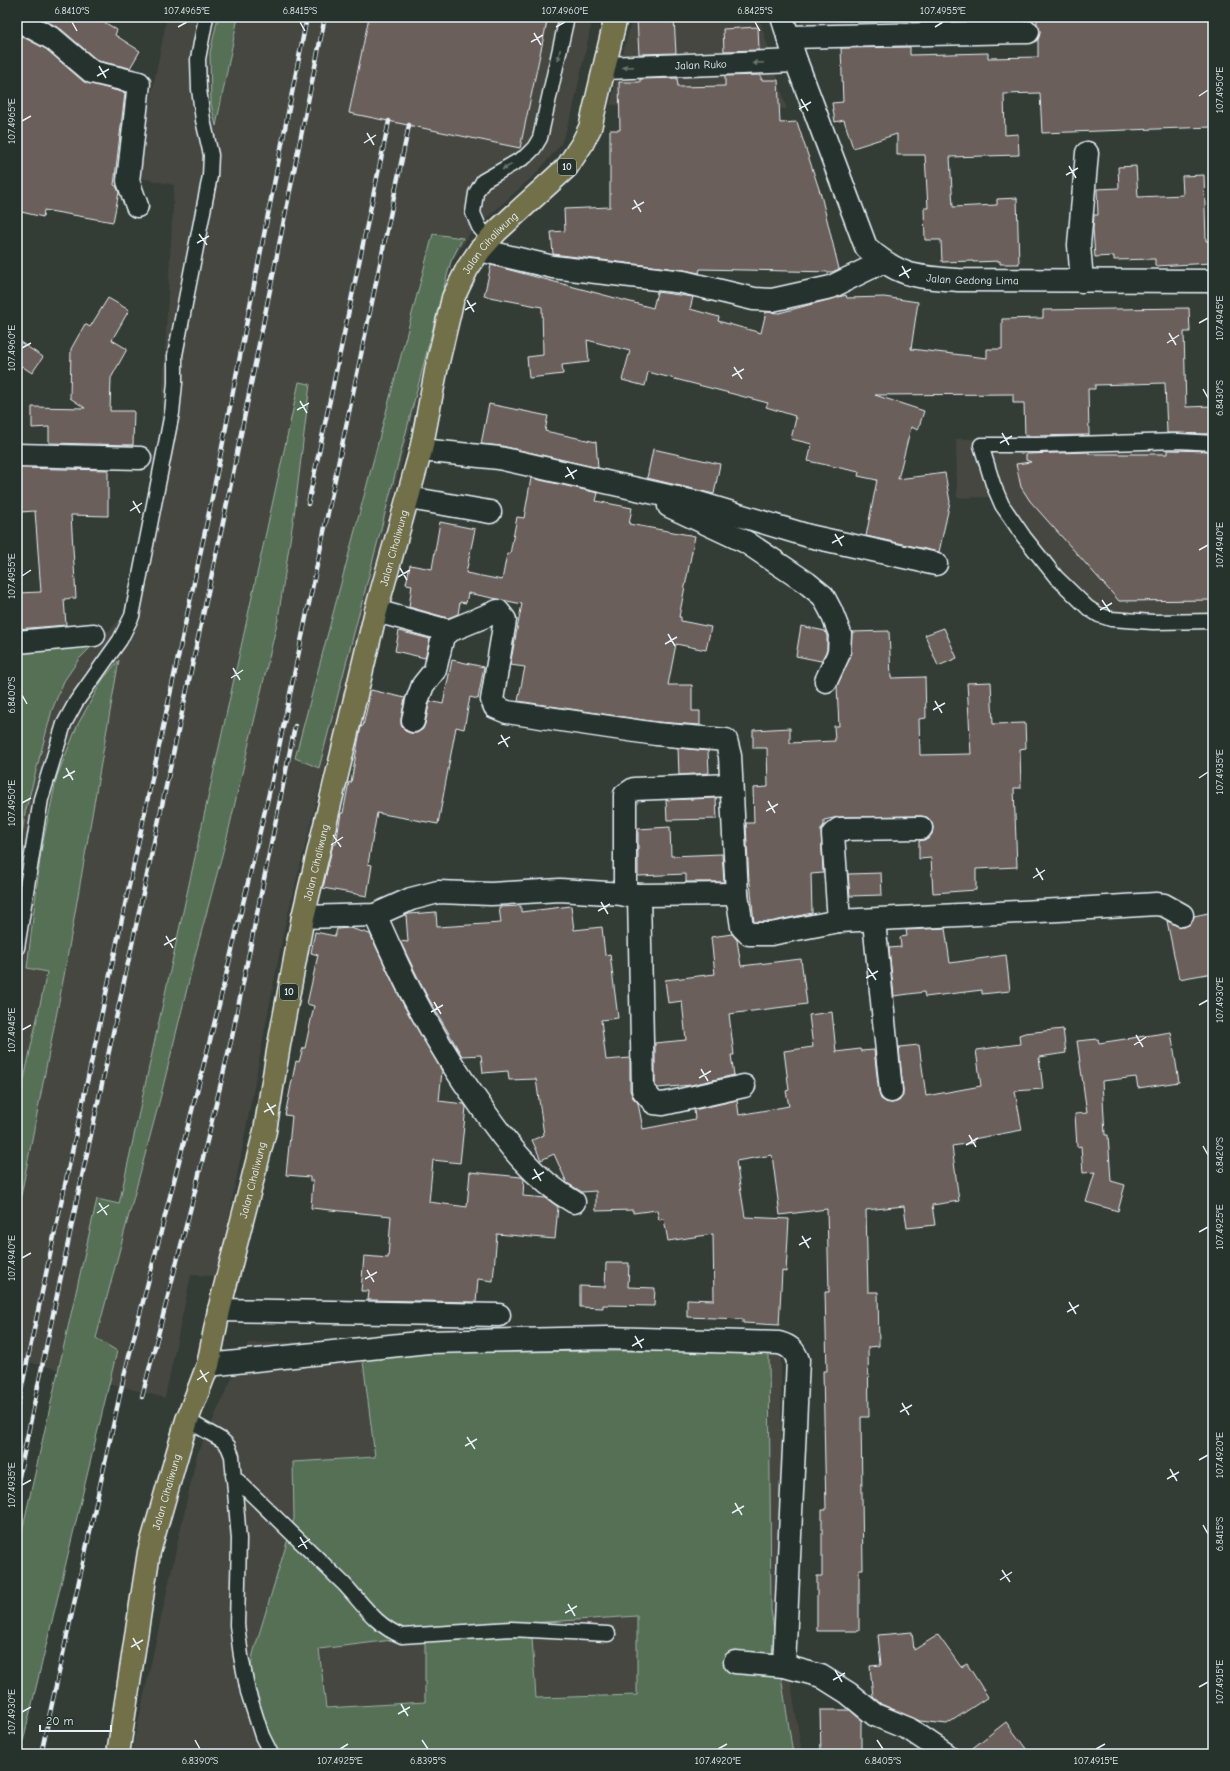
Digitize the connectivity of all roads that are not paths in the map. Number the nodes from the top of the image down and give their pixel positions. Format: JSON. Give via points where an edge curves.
{"nodes":[{"id":1,"x":17,"y":17,"type":"edge"},
{"id":2,"x":206,"y":17,"type":"edge"},
{"id":3,"x":567,"y":17,"type":"edge"},
{"id":4,"x":616,"y":17,"type":"edge"},
{"id":5,"x":785,"y":27,"type":"edge"},
{"id":6,"x":1028,"y":32,"type":"dead end"},
{"id":7,"x":796,"y":61,"type":"junction"},
{"id":8,"x":605,"y":68,"type":"junction"},
{"id":9,"x":1088,"y":153,"type":"dead end"},
{"id":10,"x":137,"y":206,"type":"dead end"},
{"id":11,"x":485,"y":244,"type":"junction"},
{"id":12,"x":882,"y":262,"type":"junction"},
{"id":13,"x":1213,"y":280,"type":"edge"},
{"id":14,"x":1082,"y":281,"type":"junction"},
{"id":15,"x":1213,"y":443,"type":"edge"},
{"id":16,"x":421,"y":450,"type":"junction"},
{"id":17,"x":17,"y":455,"type":"edge"},
{"id":18,"x":140,"y":458,"type":"dead end"},
{"id":19,"x":642,"y":490,"type":"junction"},
{"id":20,"x":409,"y":498,"type":"junction"},
{"id":21,"x":490,"y":512,"type":"dead end"},
{"id":22,"x":936,"y":564,"type":"dead end"},
{"id":23,"x":376,"y":611,"type":"junction"},
{"id":24,"x":1213,"y":621,"type":"edge"},
{"id":25,"x":449,"y":631,"type":"junction"},
{"id":26,"x":94,"y":635,"type":"dead end"},
{"id":27,"x":17,"y":642,"type":"edge"},
{"id":28,"x":826,"y":681,"type":"dead end"},
{"id":29,"x":413,"y":722,"type":"dead end"},
{"id":30,"x":731,"y":785,"type":"junction"},
{"id":31,"x":921,"y":828,"type":"dead end"},
{"id":32,"x":737,"y":894,"type":"junction"},
{"id":33,"x":632,"y":895,"type":"junction"},
{"id":34,"x":375,"y":915,"type":"junction"},
{"id":35,"x":1182,"y":915,"type":"dead end"},
{"id":36,"x":303,"y":917,"type":"junction"},
{"id":37,"x":839,"y":921,"type":"junction"},
{"id":38,"x":874,"y":921,"type":"junction"},
{"id":39,"x":17,"y":948,"type":"edge"},
{"id":40,"x":744,"y":1086,"type":"dead end"},
{"id":41,"x":891,"y":1091,"type":"dead end"},
{"id":42,"x":574,"y":1202,"type":"dead end"},
{"id":43,"x":219,"y":1310,"type":"junction"},
{"id":44,"x":499,"y":1315,"type":"dead end"},
{"id":45,"x":208,"y":1365,"type":"junction"},
{"id":46,"x":187,"y":1420,"type":"junction"},
{"id":47,"x":233,"y":1476,"type":"junction"},
{"id":48,"x":608,"y":1634,"type":"dead end"},
{"id":49,"x":735,"y":1662,"type":"dead end"},
{"id":50,"x":784,"y":1666,"type":"junction"},
{"id":51,"x":118,"y":1754,"type":"edge"},
{"id":52,"x":271,"y":1754,"type":"edge"},
{"id":53,"x":946,"y":1754,"type":"edge"}],
"edges":[{"from":1,"to":10,"type":"street","via":[[53,39],[92,72],[139,83],[128,181]]},
{"from":2,"to":39,"type":"lane","via":[[198,59],[203,120],[211,156],[210,176],[175,355],[172,413],[132,616],[120,640],[76,702],[64,724],[41,799]]},
{"from":3,"to":11,"type":"lane","one_way":true,"via":[[540,138],[525,157],[483,182],[476,193],[473,214]]},
{"from":4,"to":8,"type":"highway","name":"Jalan Cihaliwung","number":"10"},
{"from":5,"to":6,"type":"street"},
{"from":5,"to":7,"type":"street","name":"Jalan Gedong Lima"},
{"from":7,"to":8,"type":"street","name":"Jalan Ruko","one_way":true},
{"from":7,"to":12,"type":"street","name":"Jalan Gedong Lima","via":[[866,247]]},
{"from":8,"to":11,"type":"highway","name":"Jalan Cihaliwung","number":"10","via":[[590,128],[567,167]]},
{"from":9,"to":14,"type":"street","via":[[1079,245]]},
{"from":11,"to":12,"type":"street","via":[[553,267],[683,282],[754,299],[772,300],[831,287]]},
{"from":11,"to":16,"type":"highway","name":"Jalan Cihaliwung","number":"10","via":[[467,269],[453,298]]},
{"from":12,"to":14,"type":"street","name":"Jalan Gedong Lima","via":[[902,273],[927,278]]},
{"from":13,"to":14,"type":"street","name":"Jalan Gedong Lima"},
{"from":15,"to":24,"type":"lane","via":[[1179,441],[982,445],[1002,505],[1056,577],[1093,612],[1111,619],[1153,622]]},
{"from":16,"to":19,"type":"street","via":[[498,458]]},
{"from":16,"to":20,"type":"highway","name":"Jalan Cihaliwung","number":"10"},
{"from":17,"to":18,"type":"street"},
{"from":19,"to":22,"type":"street","via":[[699,503],[809,536]]},
{"from":19,"to":28,"type":"street","via":[[658,502],[746,542],[823,596],[840,634],[839,652]]},
{"from":20,"to":21,"type":"street"},
{"from":20,"to":23,"type":"highway","name":"Jalan Cihaliwung","number":"10"},
{"from":23,"to":25,"type":"street"},
{"from":23,"to":36,"type":"highway","name":"Jalan Cihaliwung","number":"10"},
{"from":25,"to":29,"type":"street","via":[[443,636],[435,670],[423,685]]},
{"from":25,"to":30,"type":"street","via":[[498,611],[504,617],[493,694],[494,707],[507,712],[656,734],[726,740]]},
{"from":26,"to":27,"type":"street"},
{"from":30,"to":32,"type":"street"},
{"from":30,"to":33,"type":"street","via":[[634,789],[625,795]]},
{"from":31,"to":37,"type":"street","via":[[835,830],[833,834]]},
{"from":32,"to":33,"type":"street"},
{"from":32,"to":37,"type":"street","via":[[742,927],[749,934],[771,934]]},
{"from":33,"to":34,"type":"street","via":[[560,890],[491,894],[438,892],[411,899]]},
{"from":33,"to":40,"type":"street","via":[[643,1090],[659,1105]]},
{"from":34,"to":36,"type":"street"},
{"from":34,"to":42,"type":"street","via":[[415,1000],[462,1080],[496,1129],[521,1158],[550,1186]]},
{"from":35,"to":38,"type":"street","via":[[1164,905],[1156,904]]},
{"from":36,"to":43,"type":"highway","name":"Jalan Cihaliwung","number":"10","via":[[265,1131]]},
{"from":37,"to":38,"type":"street"},
{"from":38,"to":41,"type":"street"},
{"from":43,"to":44,"type":"street"},
{"from":43,"to":45,"type":"highway","name":"Jalan Cihaliwung","number":"10"},
{"from":45,"to":46,"type":"highway","name":"Jalan Cihaliwung","number":"10"},
{"from":45,"to":50,"type":"street","via":[[428,1342],[607,1338],[787,1345],[795,1352],[798,1360]]},
{"from":46,"to":47,"type":"lane","via":[[228,1446],[232,1456]]},
{"from":46,"to":51,"type":"highway","name":"Jalan Cihaliwung","number":"10","via":[[149,1552]]},
{"from":47,"to":48,"type":"lane","via":[[379,1623],[390,1631],[402,1636],[511,1629]]},
{"from":47,"to":52,"type":"lane","via":[[239,1539],[237,1625],[241,1656],[248,1692],[262,1736]]},
{"from":49,"to":50,"type":"street"},
{"from":50,"to":53,"type":"street","via":[[821,1676],[848,1693],[875,1716],[909,1729]]}]}
